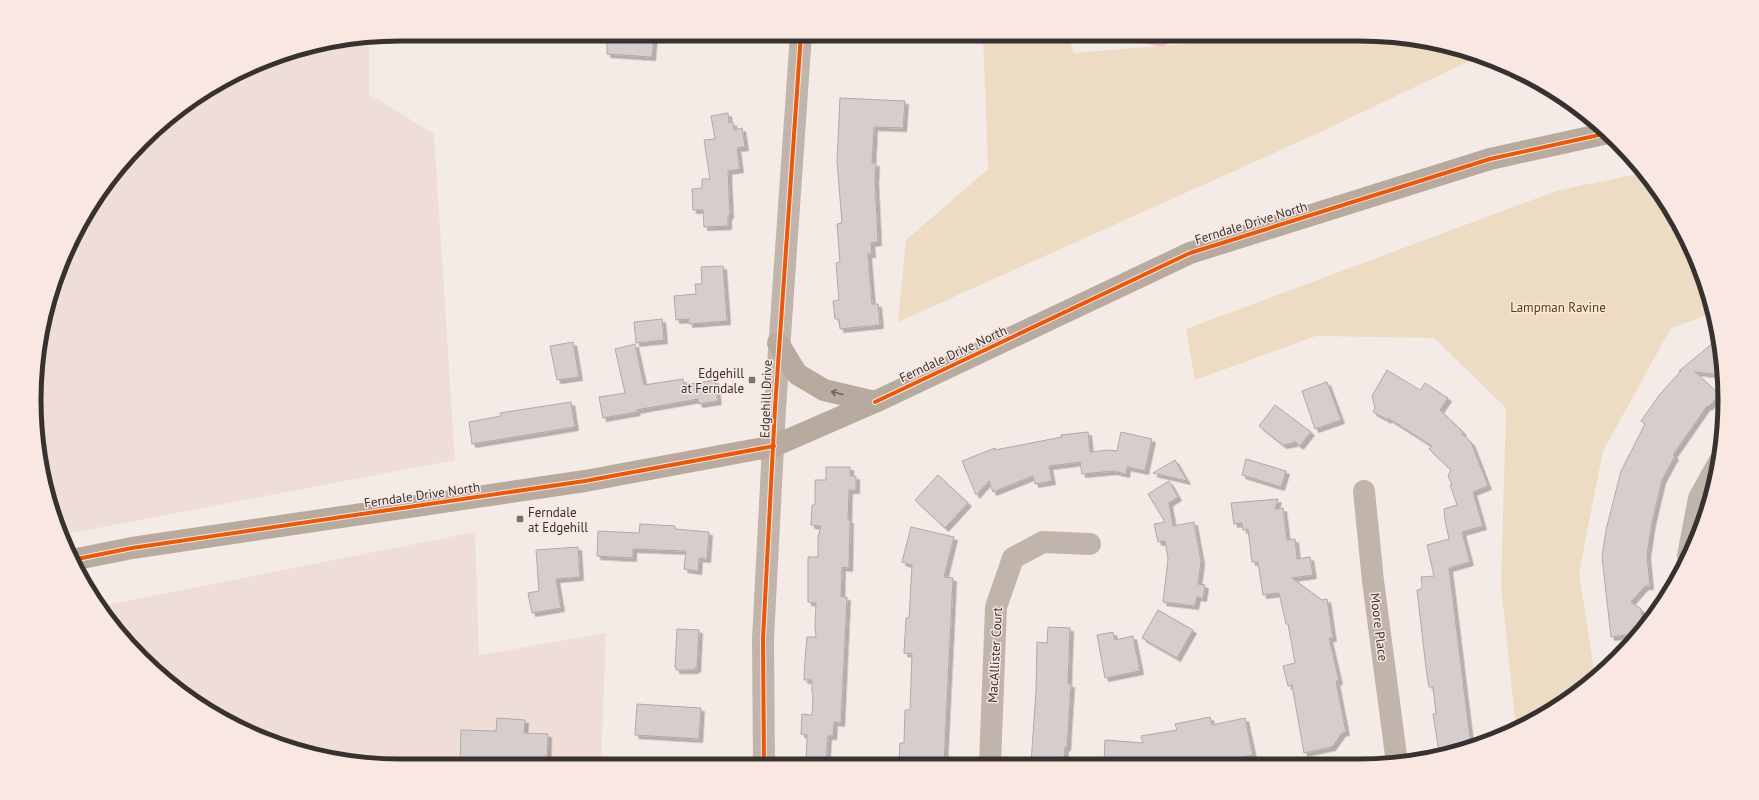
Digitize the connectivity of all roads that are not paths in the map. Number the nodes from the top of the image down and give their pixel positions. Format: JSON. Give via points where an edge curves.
{"nodes":[{"id":1,"x":800,"y":41,"type":"edge"},
{"id":2,"x":1601,"y":135,"type":"edge"},
{"id":3,"x":778,"y":343,"type":"junction"},
{"id":4,"x":875,"y":402,"type":"junction"},
{"id":5,"x":774,"y":446,"type":"junction"},
{"id":6,"x":1709,"y":481,"type":"edge"},
{"id":7,"x":1364,"y":491,"type":"dead end"},
{"id":8,"x":1692,"y":534,"type":"edge"},
{"id":9,"x":1090,"y":544,"type":"dead end"},
{"id":10,"x":78,"y":559,"type":"edge"},
{"id":11,"x":1396,"y":757,"type":"edge"},
{"id":12,"x":764,"y":759,"type":"edge"},
{"id":13,"x":990,"y":759,"type":"edge"}],
"edges":[{"from":1,"to":3,"type":"street","name":"Edgehill Drive"},
{"from":2,"to":4,"type":"main road","name":"Ferndale Drive North","via":[[1490,159],[1190,253]]},
{"from":4,"to":3,"type":"main road","one_way":true,"via":[[824,390],[797,374]]},
{"from":3,"to":5,"type":"street","name":"Edgehill Drive"},
{"from":4,"to":5,"type":"main road","name":"Ferndale Drive North"},
{"from":5,"to":10,"type":"main road","name":"Ferndale Drive North","via":[[585,481],[132,548]]},
{"from":5,"to":12,"type":"street","name":"Edgehill Drive","via":[[763,639]]},
{"from":6,"to":8,"type":"street","via":[[1699,498]]},
{"from":7,"to":11,"type":"street","name":"Moore Place"},
{"from":9,"to":13,"type":"street","name":"MacAllister Court","via":[[1043,542],[1013,558],[996,607]]}]}
